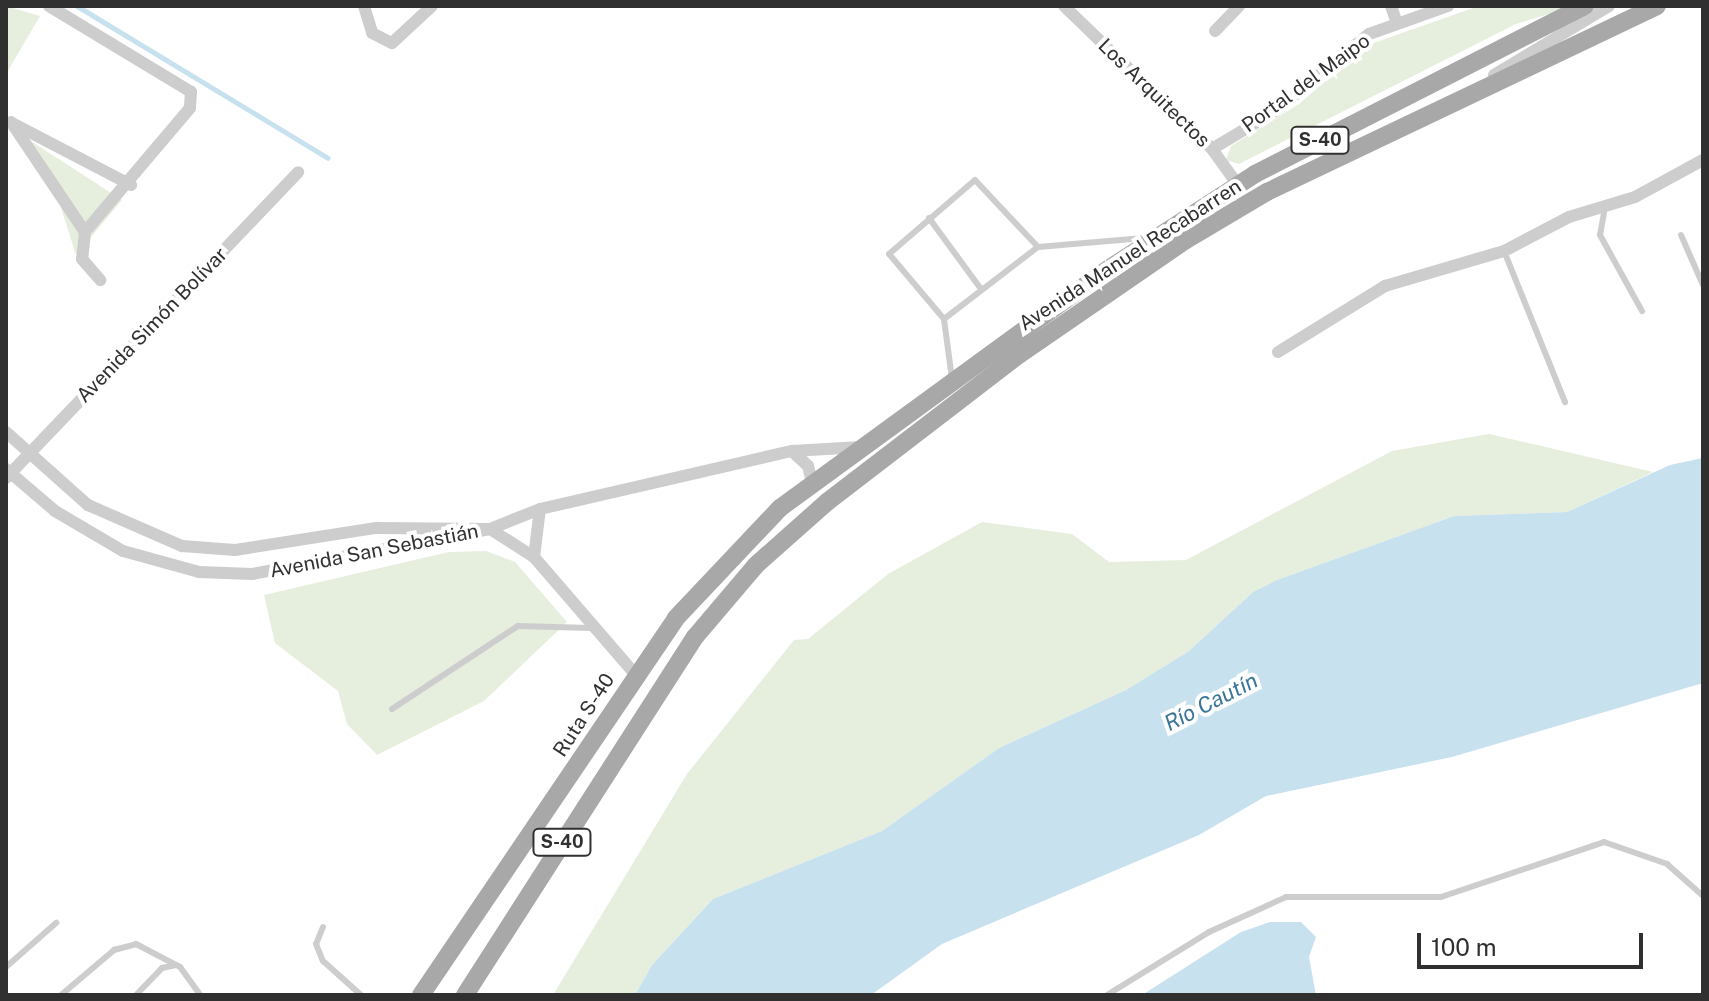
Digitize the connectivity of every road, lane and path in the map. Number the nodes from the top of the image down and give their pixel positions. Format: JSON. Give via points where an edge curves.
{"nodes":[{"id":1,"x":49,"y":6,"type":"edge"},
{"id":2,"x":364,"y":6,"type":"edge"},
{"id":3,"x":432,"y":6,"type":"edge"},
{"id":4,"x":1064,"y":6,"type":"edge"},
{"id":5,"x":1239,"y":6,"type":"edge"},
{"id":6,"x":1391,"y":6,"type":"edge"},
{"id":7,"x":1448,"y":6,"type":"edge"},
{"id":8,"x":1585,"y":6,"type":"edge"},
{"id":9,"x":1610,"y":6,"type":"edge"},
{"id":10,"x":1426,"y":10,"type":"edge"},
{"id":11,"x":1649,"y":10,"type":"edge"},
{"id":12,"x":1397,"y":23,"type":"junction"},
{"id":13,"x":1215,"y":31,"type":"dead end"},
{"id":14,"x":1448,"y":107,"type":"junction"},
{"id":15,"x":8,"y":121,"type":"edge"},
{"id":16,"x":1212,"y":149,"type":"junction"},
{"id":17,"x":1703,"y":160,"type":"edge"},
{"id":18,"x":298,"y":172,"type":"dead end"},
{"id":19,"x":131,"y":185,"type":"junction"},
{"id":20,"x":1238,"y":185,"type":"junction"},
{"id":21,"x":1607,"y":203,"type":"junction"},
{"id":22,"x":929,"y":218,"type":"junction"},
{"id":23,"x":85,"y":232,"type":"junction"},
{"id":24,"x":1681,"y":235,"type":"dead end"},
{"id":25,"x":1156,"y":237,"type":"junction"},
{"id":26,"x":1038,"y":247,"type":"junction"},
{"id":27,"x":1504,"y":251,"type":"junction"},
{"id":28,"x":100,"y":280,"type":"dead end"},
{"id":29,"x":1703,"y":285,"type":"edge"},
{"id":30,"x":981,"y":289,"type":"junction"},
{"id":31,"x":1642,"y":311,"type":"dead end"},
{"id":32,"x":944,"y":319,"type":"junction"},
{"id":33,"x":1278,"y":352,"type":"dead end"},
{"id":34,"x":952,"y":381,"type":"junction"},
{"id":35,"x":1565,"y":402,"type":"dead end"},
{"id":36,"x":6,"y":432,"type":"edge"},
{"id":37,"x":861,"y":447,"type":"junction"},
{"id":38,"x":792,"y":451,"type":"junction"},
{"id":39,"x":29,"y":453,"type":"junction"},
{"id":40,"x":8,"y":473,"type":"edge"},
{"id":41,"x":812,"y":482,"type":"junction"},
{"id":42,"x":540,"y":509,"type":"junction"},
{"id":43,"x":490,"y":529,"type":"junction"},
{"id":44,"x":534,"y":557,"type":"junction"},
{"id":45,"x":591,"y":628,"type":"junction"},
{"id":46,"x":636,"y":675,"type":"junction"},
{"id":47,"x":659,"y":689,"type":"junction"},
{"id":48,"x":392,"y":709,"type":"dead end"},
{"id":49,"x":1703,"y":896,"type":"edge"},
{"id":50,"x":56,"y":923,"type":"dead end"},
{"id":51,"x":323,"y":927,"type":"dead end"},
{"id":52,"x":176,"y":965,"type":"junction"},
{"id":53,"x":6,"y":967,"type":"edge"},
{"id":54,"x":61,"y":995,"type":"edge"},
{"id":55,"x":136,"y":995,"type":"edge"},
{"id":56,"x":200,"y":995,"type":"edge"},
{"id":57,"x":361,"y":995,"type":"edge"},
{"id":58,"x":421,"y":995,"type":"edge"},
{"id":59,"x":465,"y":995,"type":"edge"},
{"id":60,"x":1107,"y":995,"type":"edge"}],
"edges":[{"from":1,"to":19,"type":"street","via":[[191,92],[190,108]]},
{"from":2,"to":3,"type":"street","via":[[372,33],[400,39]]},
{"from":4,"to":16,"type":"street","name":"Los Arquitectos"},
{"from":5,"to":13,"type":"street"},
{"from":6,"to":12,"type":"street"},
{"from":7,"to":10,"type":"street","name":"Portal del Maipo"},
{"from":8,"to":20,"type":"main road","name":"Avenida Manuel Recabarren","number":"S-40"},
{"from":9,"to":11,"type":"street"},
{"from":9,"to":14,"type":"street"},
{"from":10,"to":12,"type":"street","name":"Portal del Maipo"},
{"from":11,"to":14,"type":"main road","name":"Avenida Manuel Recabarren","number":"S-40"},
{"from":12,"to":16,"type":"street","name":"Portal del Maipo","via":[[1332,59],[1277,110]]},
{"from":14,"to":47,"type":"main road","name":"Avenida Manuel Recabarren","number":"S-40","via":[[1267,192],[1186,240],[1020,354],[827,502],[756,565]]},
{"from":15,"to":19,"type":"street"},
{"from":15,"to":23,"type":"street"},
{"from":16,"to":20,"type":"street","name":"Los Arquitectos"},
{"from":17,"to":21,"type":"street","via":[[1635,197]]},
{"from":18,"to":39,"type":"street","name":"Avenida Simón Bolívar"},
{"from":19,"to":23,"type":"street"},
{"from":20,"to":25,"type":"main road","name":"Avenida Manuel Recabarren","number":"S-40"},
{"from":21,"to":27,"type":"street"},
{"from":21,"to":31,"type":"lane","via":[[1600,235]]},
{"from":22,"to":26,"type":"lane","via":[[978,180]]},
{"from":22,"to":30,"type":"lane"},
{"from":22,"to":32,"type":"lane","via":[[890,261]]},
{"from":23,"to":28,"type":"street","via":[[82,259]]},
{"from":24,"to":29,"type":"lane"},
{"from":25,"to":26,"type":"lane"},
{"from":25,"to":34,"type":"main road","name":"Avenida Manuel Recabarren","number":"S-40"},
{"from":26,"to":30,"type":"lane"},
{"from":27,"to":33,"type":"street","via":[[1385,286]]},
{"from":27,"to":35,"type":"lane"},
{"from":30,"to":32,"type":"lane"},
{"from":32,"to":34,"type":"lane"},
{"from":34,"to":37,"type":"main road","name":"Avenida Manuel Recabarren","number":"S-40"},
{"from":36,"to":39,"type":"street","name":"Avenida San Sebastián"},
{"from":37,"to":38,"type":"street"},
{"from":37,"to":41,"type":"main road","name":"Avenida Manuel Recabarren","number":"S-40"},
{"from":38,"to":41,"type":"street"},
{"from":38,"to":42,"type":"street"},
{"from":39,"to":40,"type":"street","name":"Avenida Simón Bolívar"},
{"from":39,"to":43,"type":"street","name":"Avenida San Sebastián","via":[[107,516],[182,546],[244,549],[376,528]]},
{"from":40,"to":43,"type":"street","name":"Avenida San Sebastián","via":[[99,540],[199,572],[252,574]]},
{"from":41,"to":46,"type":"main road","name":"Ruta S-40","number":"S-40","via":[[721,565]]},
{"from":42,"to":43,"type":"street"},
{"from":42,"to":44,"type":"street"},
{"from":43,"to":44,"type":"street"},
{"from":44,"to":45,"type":"street"},
{"from":45,"to":46,"type":"street"},
{"from":45,"to":48,"type":"lane","via":[[518,626]]},
{"from":46,"to":47,"type":"main road"},
{"from":46,"to":58,"type":"main road","name":"Ruta S-40","number":"S-40"},
{"from":47,"to":59,"type":"main road","number":"S-40"},
{"from":49,"to":60,"type":"lane","via":[[1667,864],[1604,842],[1441,897],[1286,897],[1209,932]]},
{"from":50,"to":53,"type":"lane"},
{"from":51,"to":57,"type":"lane","via":[[316,944],[323,961]]},
{"from":52,"to":54,"type":"lane","via":[[128,944]]},
{"from":52,"to":55,"type":"lane","via":[[162,968]]},
{"from":52,"to":56,"type":"lane"}]}
